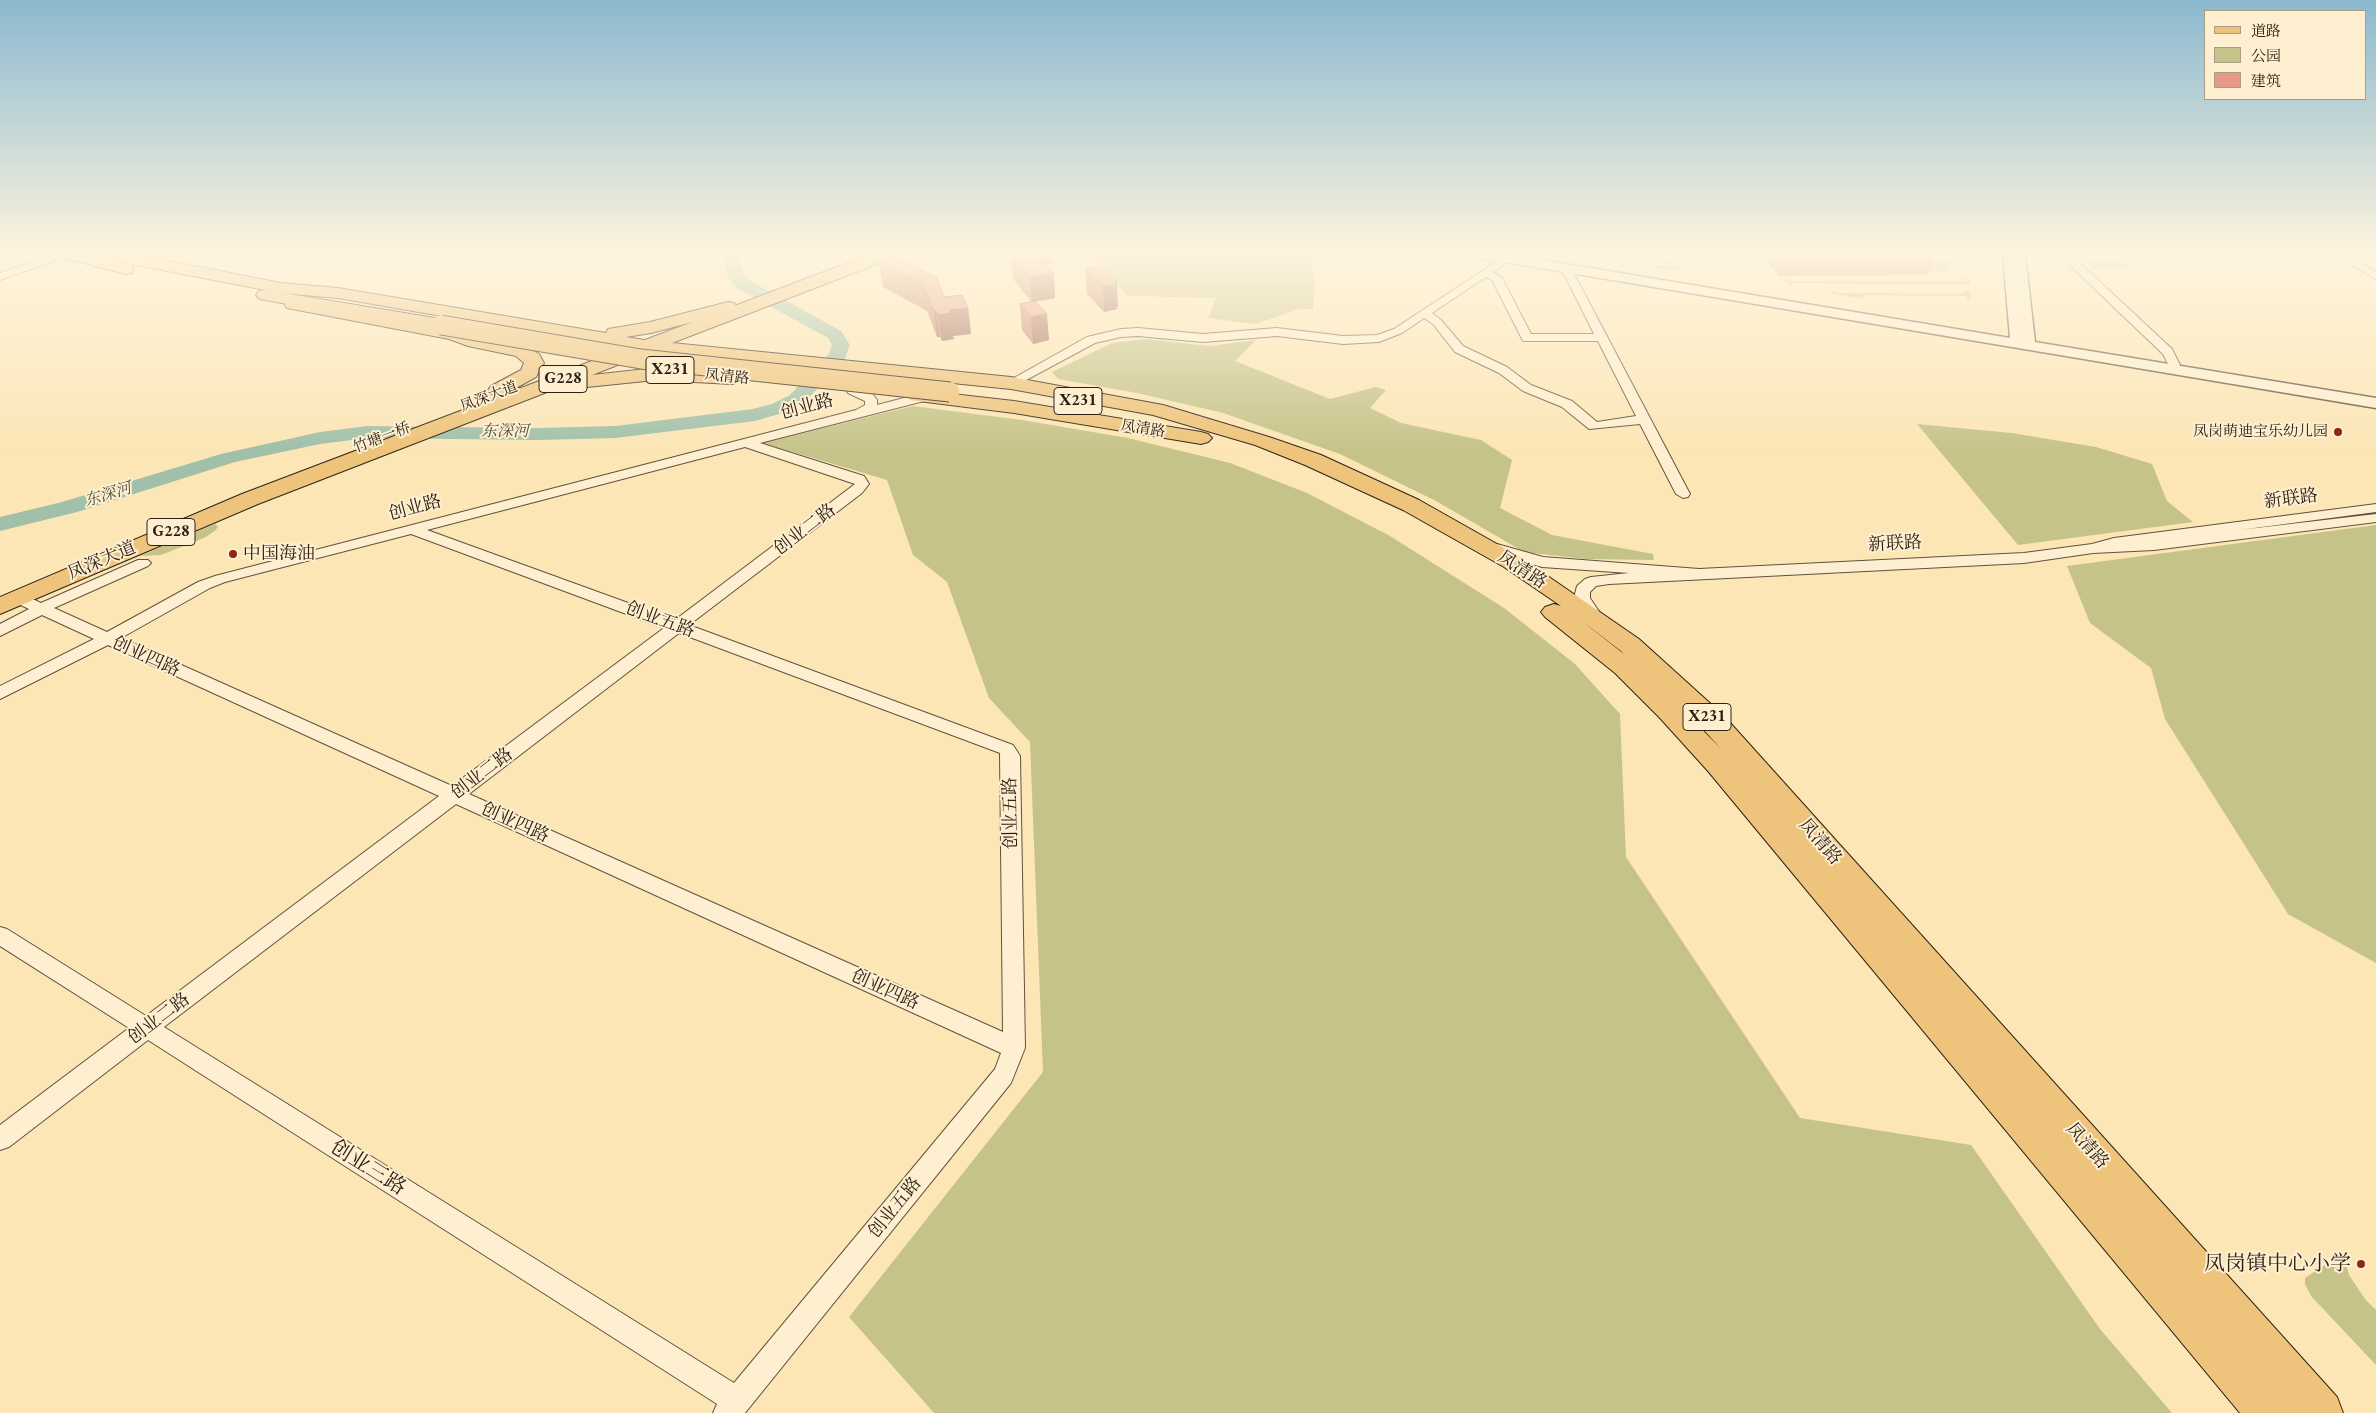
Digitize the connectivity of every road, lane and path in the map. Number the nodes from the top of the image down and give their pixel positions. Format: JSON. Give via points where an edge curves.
{"nodes":[{"id":1,"x":401,"y":320,"type":"edge"},
{"id":2,"x":490,"y":320,"type":"edge"},
{"id":3,"x":686,"y":320,"type":"edge"},
{"id":4,"x":706,"y":320,"type":"edge"},
{"id":5,"x":721,"y":320,"type":"edge"},
{"id":6,"x":1413,"y":320,"type":"edge"},
{"id":7,"x":1433,"y":320,"type":"edge"},
{"id":8,"x":1518,"y":320,"type":"edge"},
{"id":9,"x":1592,"y":320,"type":"edge"},
{"id":10,"x":1883,"y":320,"type":"edge"},
{"id":11,"x":1888,"y":320,"type":"edge"},
{"id":12,"x":2019,"y":320,"type":"edge"},
{"id":13,"x":2022,"y":320,"type":"edge"},
{"id":14,"x":2134,"y":320,"type":"edge"},
{"id":15,"x":448,"y":326,"type":"junction"},
{"id":16,"x":535,"y":328,"type":"junction"},
{"id":17,"x":1601,"y":336,"type":"junction"},
{"id":18,"x":2023,"y":342,"type":"junction"},
{"id":19,"x":640,"y":345,"type":"junction"},
{"id":20,"x":753,"y":357,"type":"junction"},
{"id":21,"x":599,"y":360,"type":"junction"},
{"id":22,"x":2174,"y":365,"type":"junction"},
{"id":23,"x":732,"y":378,"type":"junction"},
{"id":24,"x":1010,"y":383,"type":"junction"},
{"id":25,"x":861,"y":391,"type":"junction"},
{"id":26,"x":943,"y":391,"type":"junction"},
{"id":27,"x":2376,"y":398,"type":"edge"},
{"id":28,"x":2376,"y":404,"type":"edge"},
{"id":29,"x":464,"y":410,"type":"junction"},
{"id":30,"x":1644,"y":420,"type":"junction"},
{"id":31,"x":1196,"y":430,"type":"junction"},
{"id":32,"x":745,"y":443,"type":"junction"},
{"id":33,"x":315,"y":463,"type":"joint"},
{"id":34,"x":345,"y":463,"type":"joint"},
{"id":35,"x":1683,"y":494,"type":"dead end"},
{"id":36,"x":2376,"y":508,"type":"edge"},
{"id":37,"x":2376,"y":518,"type":"edge"},
{"id":38,"x":411,"y":529,"type":"junction"},
{"id":39,"x":1478,"y":542,"type":"junction"},
{"id":40,"x":2094,"y":548,"type":"junction"},
{"id":41,"x":143,"y":563,"type":"dead end"},
{"id":42,"x":1699,"y":574,"type":"junction"},
{"id":43,"x":6,"y":599,"type":"edge"},
{"id":44,"x":40,"y":609,"type":"junction"},
{"id":45,"x":1596,"y":619,"type":"junction"},
{"id":46,"x":677,"y":626,"type":"junction"},
{"id":47,"x":0,"y":631,"type":"edge"},
{"id":48,"x":107,"y":639,"type":"junction"},
{"id":49,"x":0,"y":694,"type":"edge"},
{"id":50,"x":454,"y":795,"type":"junction"},
{"id":51,"x":0,"y":935,"type":"edge"},
{"id":52,"x":146,"y":1028,"type":"junction"},
{"id":53,"x":1014,"y":1048,"type":"junction"},
{"id":54,"x":0,"y":1139,"type":"edge"},
{"id":55,"x":732,"y":1407,"type":"edge"},
{"id":56,"x":2269,"y":1413,"type":"edge"},
{"id":57,"x":2321,"y":1413,"type":"edge"}],
"edges":[{"from":1,"to":15,"type":"main road","name":"凤清路","number":"G228"},
{"from":2,"to":16,"type":"main road","name":"凤清路","number":"G228"},
{"from":3,"to":16,"type":"main road","via":[[615,333]]},
{"from":4,"to":19,"type":"main road","name":"凤深大道"},
{"from":5,"to":20,"type":"main road","via":[[710,333],[710,340],[721,349]]},
{"from":6,"to":24,"type":"street","via":[[1389,335],[1361,340],[1277,332],[1203,338],[1138,332],[1113,334],[1091,340]]},
{"from":7,"to":30,"type":"street","via":[[1459,349],[1503,370],[1527,388],[1567,404],[1594,426]]},
{"from":8,"to":17,"type":"street","via":[[1527,338]]},
{"from":9,"to":17,"type":"street"},
{"from":10,"to":18,"type":"street"},
{"from":11,"to":18,"type":"street"},
{"from":12,"to":18,"type":"street"},
{"from":13,"to":18,"type":"street"},
{"from":14,"to":22,"type":"street","via":[[2168,352]]},
{"from":15,"to":21,"type":"main road","name":"凤清路","number":"G228"},
{"from":15,"to":26,"type":"main road","name":"凤清路","number":"X231","bridge":true,"via":[[641,359]]},
{"from":15,"to":29,"type":"main road","number":"G228","via":[[475,342],[522,352],[534,360],[532,369],[520,380],[478,398]]},
{"from":16,"to":19,"type":"main road","name":"凤清路","number":"G228"},
{"from":17,"to":30,"type":"street"},
{"from":18,"to":22,"type":"street"},
{"from":18,"to":28,"type":"street"},
{"from":19,"to":20,"type":"main road","name":"凤清路","number":"X231"},
{"from":19,"to":21,"type":"main road","name":"凤深大道","number":"G228"},
{"from":20,"to":25,"type":"main road","name":"凤清路","number":"X231"},
{"from":21,"to":23,"type":"main road","name":"凤清路","number":"X231"},
{"from":21,"to":29,"type":"main road","name":"凤深大道","number":"G228"},
{"from":22,"to":27,"type":"street"},
{"from":23,"to":25,"type":"main road","name":"凤清路","number":"X231"},
{"from":23,"to":29,"type":"main road","via":[[655,374],[608,377]]},
{"from":24,"to":25,"type":"main road","name":"凤清路","number":"X231"},
{"from":24,"to":31,"type":"main road","name":"凤清路","number":"X231","via":[[1147,407]]},
{"from":25,"to":26,"type":"main road","name":"凤清路","number":"X231"},
{"from":25,"to":32,"type":"street","name":"创业路"},
{"from":26,"to":31,"type":"main road","name":"凤清路","number":"X231","via":[[1138,429]]},
{"from":29,"to":33,"type":"main road","name":"竹塘一桥","number":"G228"},
{"from":29,"to":34,"type":"main road","name":"竹塘一桥","number":"G228"},
{"from":30,"to":35,"type":"street"},
{"from":31,"to":39,"type":"main road","name":"凤清路","number":"X231","via":[[1254,438],[1313,460],[1411,505]]},
{"from":31,"to":56,"type":"main road","name":"凤清路","number":"X231","via":[[1302,471],[1398,516],[1528,593],[1624,668],[1725,772]]},
{"from":32,"to":38,"type":"street","name":"创业路"},
{"from":32,"to":46,"type":"street","name":"创业二路","via":[[859,479],[862,484]]},
{"from":33,"to":43,"type":"main road","name":"凤深大道","number":"G228","via":[[184,515]]},
{"from":34,"to":43,"type":"main road","name":"凤深大道","number":"G228"},
{"from":36,"to":40,"type":"street","name":"新联路","via":[[2114,542]]},
{"from":37,"to":40,"type":"street","name":"新联路","via":[[2154,546]]},
{"from":38,"to":46,"type":"street","name":"创业五路"},
{"from":38,"to":48,"type":"street","name":"创业路","via":[[220,579]]},
{"from":39,"to":42,"type":"street","name":"新联路","via":[[1511,555],[1542,562]]},
{"from":39,"to":45,"type":"main road","name":"凤清路","number":"X231"},
{"from":40,"to":42,"type":"street","name":"新联路","via":[[2024,558]]},
{"from":41,"to":44,"type":"street"},
{"from":42,"to":45,"type":"street","name":"新联路","via":[[1591,582],[1585,586],[1582,598]]},
{"from":43,"to":44,"type":"street","name":"创业四路"},
{"from":44,"to":47,"type":"street"},
{"from":44,"to":48,"type":"street","name":"创业四路"},
{"from":45,"to":57,"type":"main road","name":"凤清路","number":"X231","via":[[1657,669],[1745,757]]},
{"from":46,"to":50,"type":"street","name":"创业二路"},
{"from":46,"to":53,"type":"street","name":"创业五路","via":[[1007,749],[1010,756]]},
{"from":48,"to":49,"type":"street","name":"创业路"},
{"from":48,"to":50,"type":"street","name":"创业四路"},
{"from":50,"to":52,"type":"street","name":"创业二路"},
{"from":50,"to":53,"type":"street","name":"创业四路"},
{"from":51,"to":52,"type":"street","name":"创业三路"},
{"from":52,"to":54,"type":"street","name":"创业二路"},
{"from":52,"to":55,"type":"street","name":"创业三路"},
{"from":53,"to":55,"type":"street","name":"创业五路","via":[[1003,1076]]}]}
